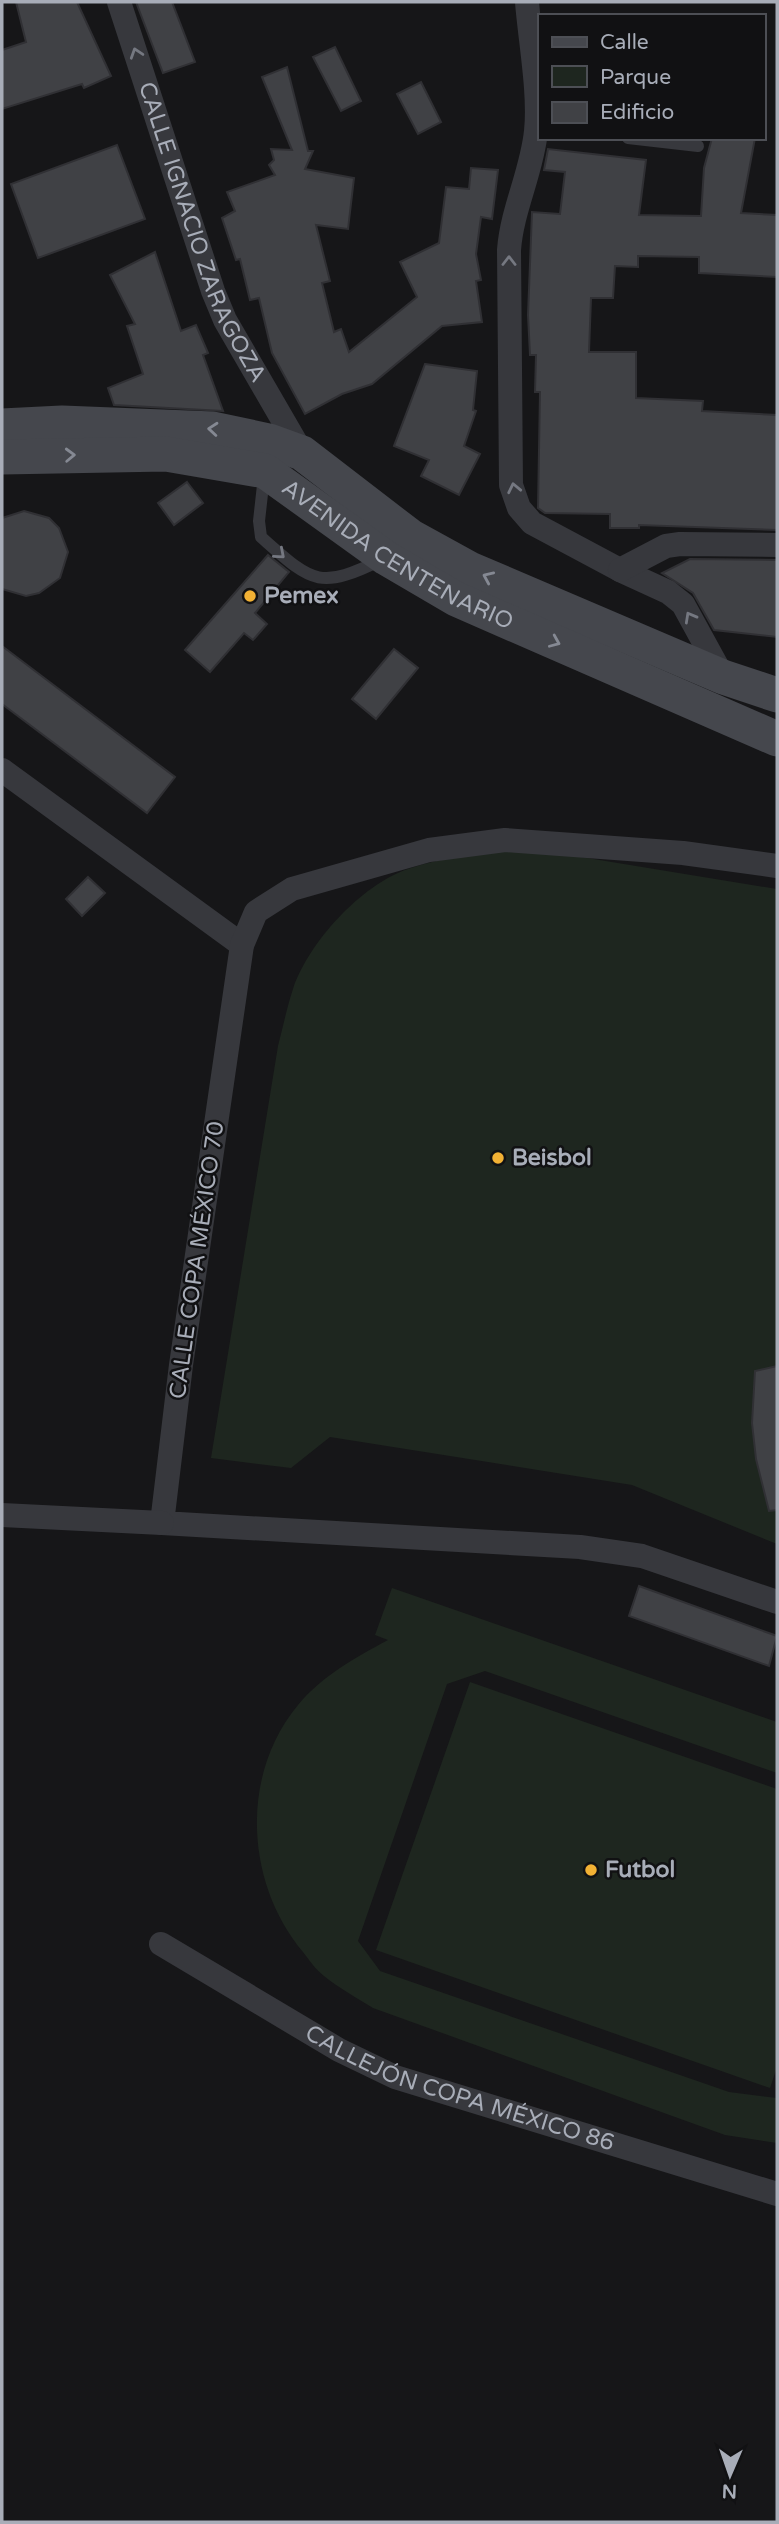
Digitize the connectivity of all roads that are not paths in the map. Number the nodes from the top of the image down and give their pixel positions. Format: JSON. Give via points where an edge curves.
{"nodes":[{"id":1,"x":119,"y":2,"type":"edge"},
{"id":2,"x":527,"y":2,"type":"edge"},
{"id":3,"x":537,"y":116,"type":"edge"},
{"id":4,"x":646,"y":140,"type":"edge"},
{"id":5,"x":698,"y":146,"type":"dead end"},
{"id":6,"x":2,"y":426,"type":"edge"},
{"id":7,"x":302,"y":453,"type":"junction"},
{"id":8,"x":267,"y":456,"type":"junction"},
{"id":9,"x":2,"y":457,"type":"edge"},
{"id":10,"x":777,"y":545,"type":"edge"},
{"id":11,"x":398,"y":547,"type":"junction"},
{"id":12,"x":620,"y":570,"type":"junction"},
{"id":13,"x":723,"y":677,"type":"junction"},
{"id":14,"x":777,"y":695,"type":"edge"},
{"id":15,"x":777,"y":739,"type":"edge"},
{"id":16,"x":2,"y":770,"type":"edge"},
{"id":17,"x":777,"y":866,"type":"edge"},
{"id":18,"x":242,"y":945,"type":"junction"},
{"id":19,"x":2,"y":1515,"type":"edge"},
{"id":20,"x":162,"y":1523,"type":"junction"},
{"id":21,"x":777,"y":1602,"type":"edge"},
{"id":22,"x":161,"y":1944,"type":"dead end"},
{"id":23,"x":777,"y":2194,"type":"edge"}],
"edges":[{"from":7,"to":1,"type":"street","name":"CALLE IGNACIO ZARAGOZA","one_way":true,"via":[[213,291]]},
{"from":2,"to":3,"type":"street"},
{"from":12,"to":3,"type":"street","one_way":true,"via":[[533,523],[519,508],[511,485],[511,221],[532,160]]},
{"from":4,"to":5,"type":"lane"},
{"from":8,"to":6,"type":"main road","name":"AVENIDA CENTENARIO","one_way":true,"via":[[213,429],[62,423]]},
{"from":7,"to":8,"type":"main road","name":"AVENIDA CENTENARIO"},
{"from":7,"to":11,"type":"main road","name":"AVENIDA CENTENARIO"},
{"from":9,"to":8,"type":"main road","name":"AVENIDA CENTENARIO","one_way":true,"via":[[135,452]]},
{"from":8,"to":11,"type":"main road","name":"AVENIDA CENTENARIO"},
{"from":8,"to":11,"type":"lane","one_way":true,"via":[[261,537],[303,574],[349,576]]},
{"from":10,"to":12,"type":"street","via":[[666,546]]},
{"from":13,"to":11,"type":"main road","name":"AVENIDA CENTENARIO","one_way":true,"via":[[470,569]]},
{"from":11,"to":15,"type":"main road","name":"AVENIDA CENTENARIO","one_way":true,"via":[[456,599]]},
{"from":13,"to":12,"type":"street","one_way":true,"via":[[683,604]]},
{"from":13,"to":14,"type":"main road","name":"AVENIDA CENTENARIO"},
{"from":16,"to":18,"type":"street"},
{"from":17,"to":18,"type":"street","name":"CALLE COPA MÉXICO 70","via":[[683,853],[505,840],[429,850],[292,889],[256,912]]},
{"from":18,"to":20,"type":"street","name":"CALLE COPA MÉXICO 70"},
{"from":19,"to":20,"type":"street"},
{"from":20,"to":21,"type":"street","via":[[580,1547],[642,1556]]},
{"from":22,"to":23,"type":"street","name":"CALLEJÓN COPA MÉXICO 86","via":[[339,2050],[395,2077]]}]}
